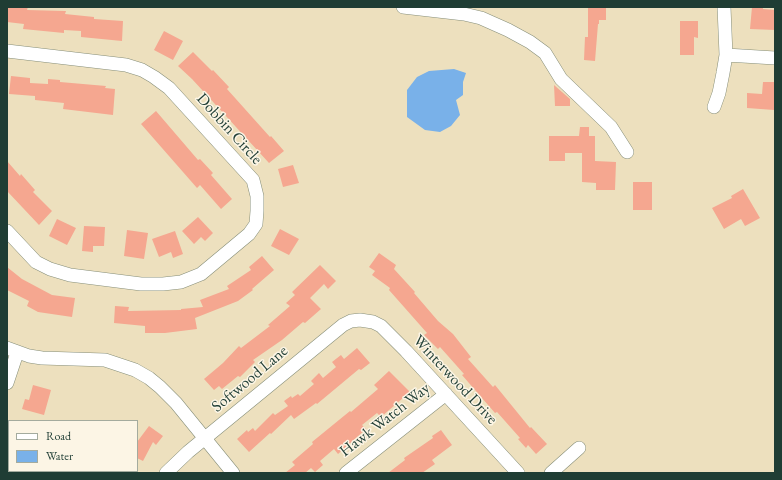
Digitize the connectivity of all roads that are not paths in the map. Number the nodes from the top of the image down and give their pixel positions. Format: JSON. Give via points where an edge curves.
{"nodes":[{"id":1,"x":403,"y":7,"type":"edge"},
{"id":2,"x":724,"y":7,"type":"edge"},
{"id":3,"x":7,"y":51,"type":"edge"},
{"id":4,"x":726,"y":55,"type":"junction"},
{"id":5,"x":775,"y":58,"type":"edge"},
{"id":6,"x":714,"y":107,"type":"dead end"},
{"id":7,"x":627,"y":152,"type":"dead end"},
{"id":8,"x":7,"y":231,"type":"edge"},
{"id":9,"x":360,"y":320,"type":"joint"},
{"id":10,"x":12,"y":350,"type":"edge"},
{"id":11,"x":7,"y":383,"type":"edge"},
{"id":12,"x":446,"y":394,"type":"junction"},
{"id":13,"x":205,"y":439,"type":"junction"},
{"id":14,"x":579,"y":448,"type":"dead end"},
{"id":15,"x":166,"y":473,"type":"edge"},
{"id":16,"x":233,"y":473,"type":"edge"},
{"id":17,"x":346,"y":473,"type":"edge"},
{"id":18,"x":518,"y":473,"type":"edge"},
{"id":19,"x":551,"y":473,"type":"edge"}],
"edges":[{"from":1,"to":7,"type":"street","via":[[481,18],[530,42],[545,53],[561,79],[611,127]]},
{"from":2,"to":4,"type":"street"},
{"from":3,"to":8,"type":"street","name":"Dobbin Circle","via":[[126,65],[154,77],[169,88],[253,180],[257,211],[256,224],[250,234],[201,274],[181,282],[163,284],[141,284],[70,275],[50,269],[36,262]]},
{"from":4,"to":5,"type":"street"},
{"from":4,"to":6,"type":"street"},
{"from":9,"to":12,"type":"street","name":"Winterwood Drive","via":[[381,326]]},
{"from":9,"to":13,"type":"street","name":"Softwood Lane","via":[[343,325]]},
{"from":10,"to":11,"type":"street"},
{"from":10,"to":13,"type":"street","via":[[42,358],[105,360],[135,370],[160,387]]},
{"from":12,"to":17,"type":"street","name":"Hawk Watch Way"},
{"from":12,"to":18,"type":"street","name":"Winterwood Drive"},
{"from":13,"to":15,"type":"street","name":"Softwood Lane"},
{"from":13,"to":16,"type":"street"},
{"from":14,"to":19,"type":"street"}]}
